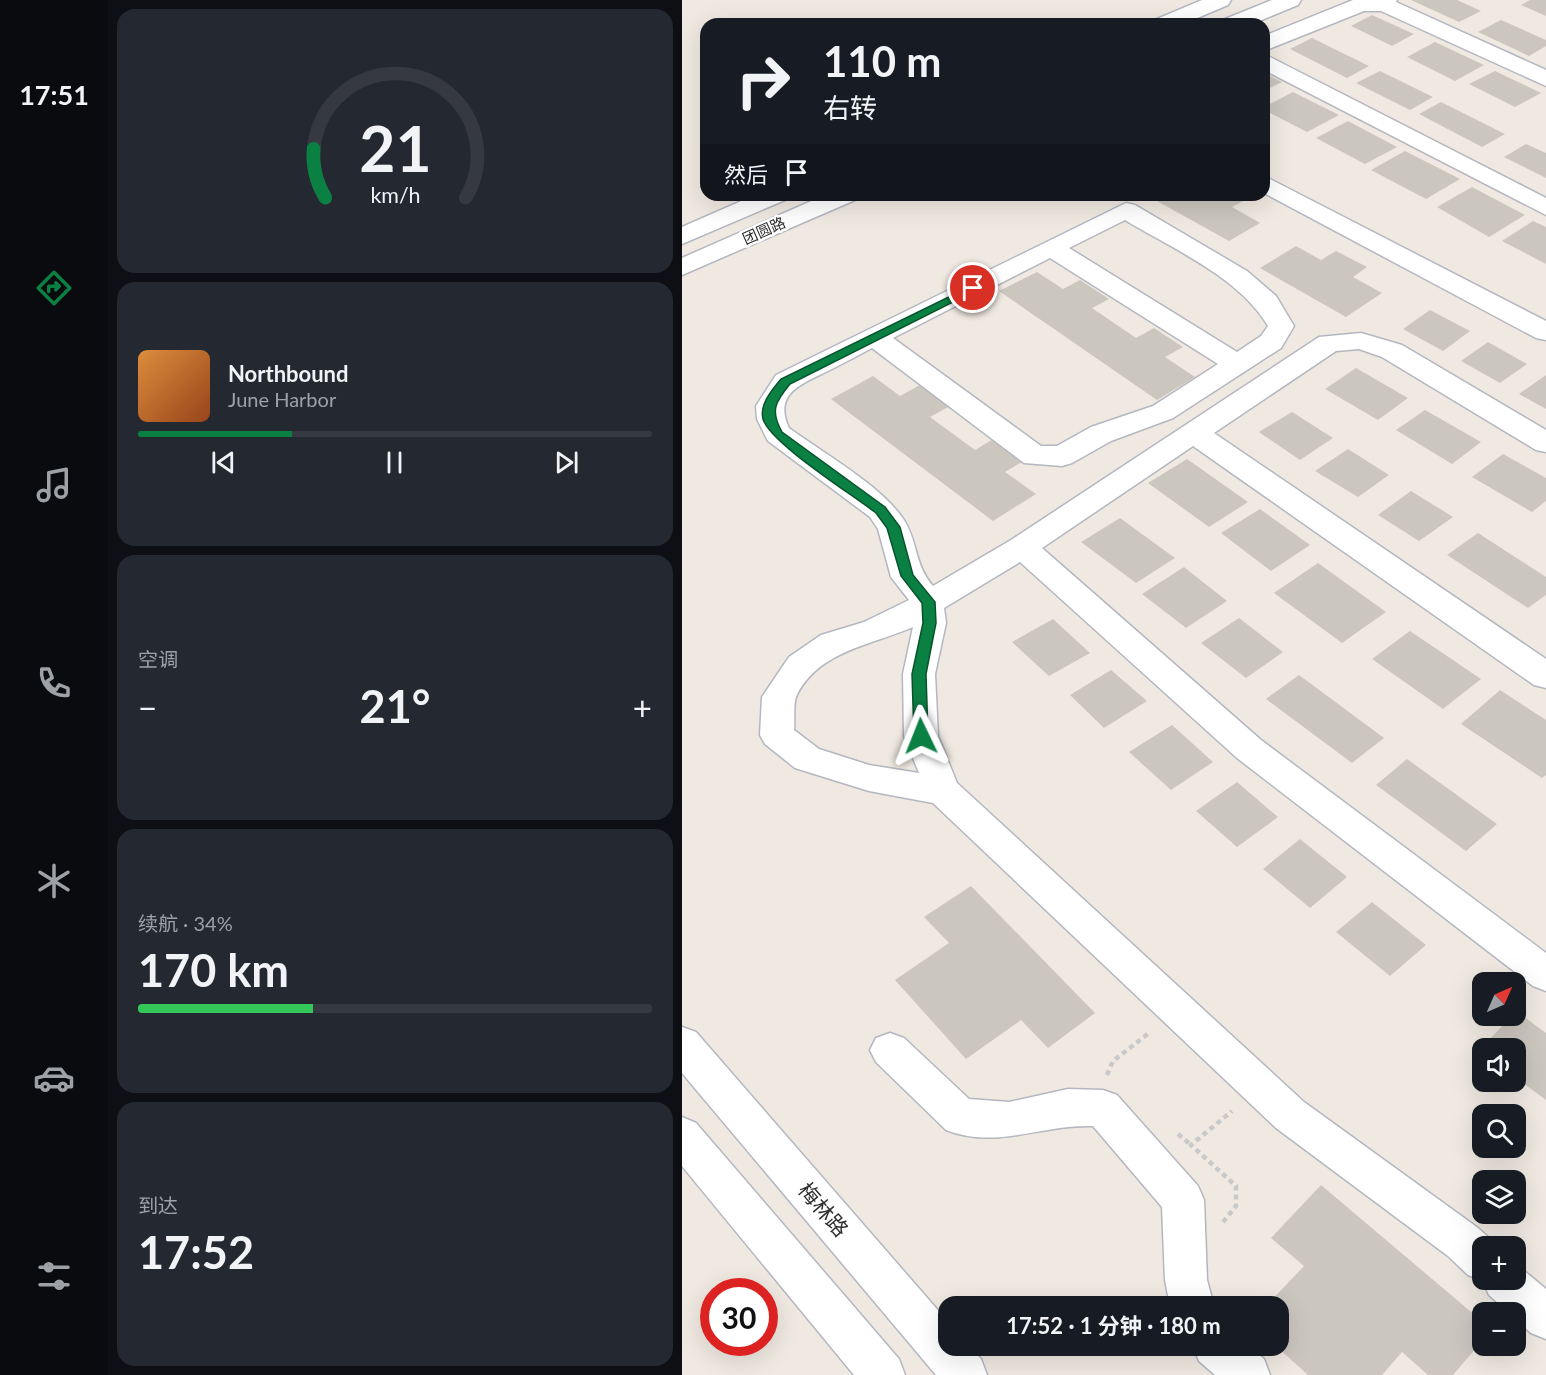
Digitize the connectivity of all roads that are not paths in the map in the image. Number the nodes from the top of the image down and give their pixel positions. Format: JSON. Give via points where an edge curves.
{"nodes":[{"id":1,"x":1220,"y":0,"type":"edge"},
{"id":2,"x":1290,"y":0,"type":"edge"},
{"id":3,"x":1386,"y":2,"type":"edge"},
{"id":4,"x":1179,"y":18,"type":"edge"},
{"id":5,"x":1247,"y":18,"type":"edge"},
{"id":6,"x":1270,"y":42,"type":"edge"},
{"id":7,"x":1270,"y":64,"type":"edge"},
{"id":8,"x":1546,"y":79,"type":"edge"},
{"id":9,"x":1270,"y":186,"type":"edge"},
{"id":10,"x":762,"y":201,"type":"edge"},
{"id":11,"x":832,"y":201,"type":"edge"},
{"id":12,"x":1546,"y":208,"type":"edge"},
{"id":13,"x":682,"y":236,"type":"edge"},
{"id":14,"x":1051,"y":248,"type":"junction"},
{"id":15,"x":682,"y":267,"type":"edge"},
{"id":16,"x":1546,"y":332,"type":"edge"},
{"id":17,"x":876,"y":338,"type":"junction"},
{"id":18,"x":1237,"y":364,"type":"junction"},
{"id":19,"x":1194,"y":433,"type":"junction"},
{"id":20,"x":1546,"y":443,"type":"edge"},
{"id":21,"x":1022,"y":547,"type":"junction"},
{"id":22,"x":928,"y":602,"type":"junction"},
{"id":23,"x":1546,"y":676,"type":"edge"},
{"id":24,"x":943,"y":791,"type":"junction"},
{"id":25,"x":1546,"y":975,"type":"edge"},
{"id":26,"x":682,"y":1044,"type":"edge"},
{"id":27,"x":890,"y":1050,"type":"dead end"},
{"id":28,"x":682,"y":1136,"type":"edge"},
{"id":29,"x":1472,"y":1251,"type":"edge"},
{"id":30,"x":1515,"y":1290,"type":"edge"},
{"id":31,"x":1190,"y":1296,"type":"edge"},
{"id":32,"x":1546,"y":1317,"type":"edge"},
{"id":33,"x":1226,"y":1356,"type":"edge"},
{"id":34,"x":883,"y":1375,"type":"edge"},
{"id":35,"x":965,"y":1375,"type":"edge"},
{"id":36,"x":1248,"y":1375,"type":"edge"}],
"edges":[{"from":1,"to":4,"type":"street"},
{"from":2,"to":5,"type":"street"},
{"from":3,"to":6,"type":"street","via":[[1361,5]]},
{"from":3,"to":8,"type":"street"},
{"from":7,"to":12,"type":"street"},
{"from":9,"to":16,"type":"street"},
{"from":10,"to":13,"type":"street","name":"团圆路"},
{"from":11,"to":15,"type":"street","name":"团圆路"},
{"from":14,"to":17,"type":"street"},
{"from":14,"to":18,"type":"street"},
{"from":14,"to":18,"type":"street","via":[[1126,210],[1238,277],[1267,302],[1281,326],[1271,342]]},
{"from":17,"to":18,"type":"street","via":[[1034,456],[1062,456],[1101,434],[1163,412]]},
{"from":17,"to":22,"type":"street","via":[[786,381],[772,398],[768,418],[778,434],[881,510],[894,527],[907,576]]},
{"from":19,"to":20,"type":"street","via":[[1329,343],[1361,341],[1392,351]]},
{"from":19,"to":21,"type":"street"},
{"from":19,"to":23,"type":"street"},
{"from":21,"to":22,"type":"street"},
{"from":21,"to":25,"type":"street","via":[[1249,749]]},
{"from":22,"to":24,"type":"street","via":[[930,623],[919,674],[921,736]]},
{"from":22,"to":24,"type":"street","via":[[874,631],[832,643],[801,665],[779,697],[777,735],[807,759],[869,778]]},
{"from":24,"to":29,"type":"street","via":[[1290,1115]]},
{"from":26,"to":35,"type":"street","name":"梅林路"},
{"from":27,"to":31,"type":"street","via":[[960,1117],[1009,1120],[1068,1107],[1103,1108],[1183,1200]]},
{"from":28,"to":34,"type":"street"},
{"from":30,"to":32,"type":"street"},
{"from":33,"to":36,"type":"street"}]}
